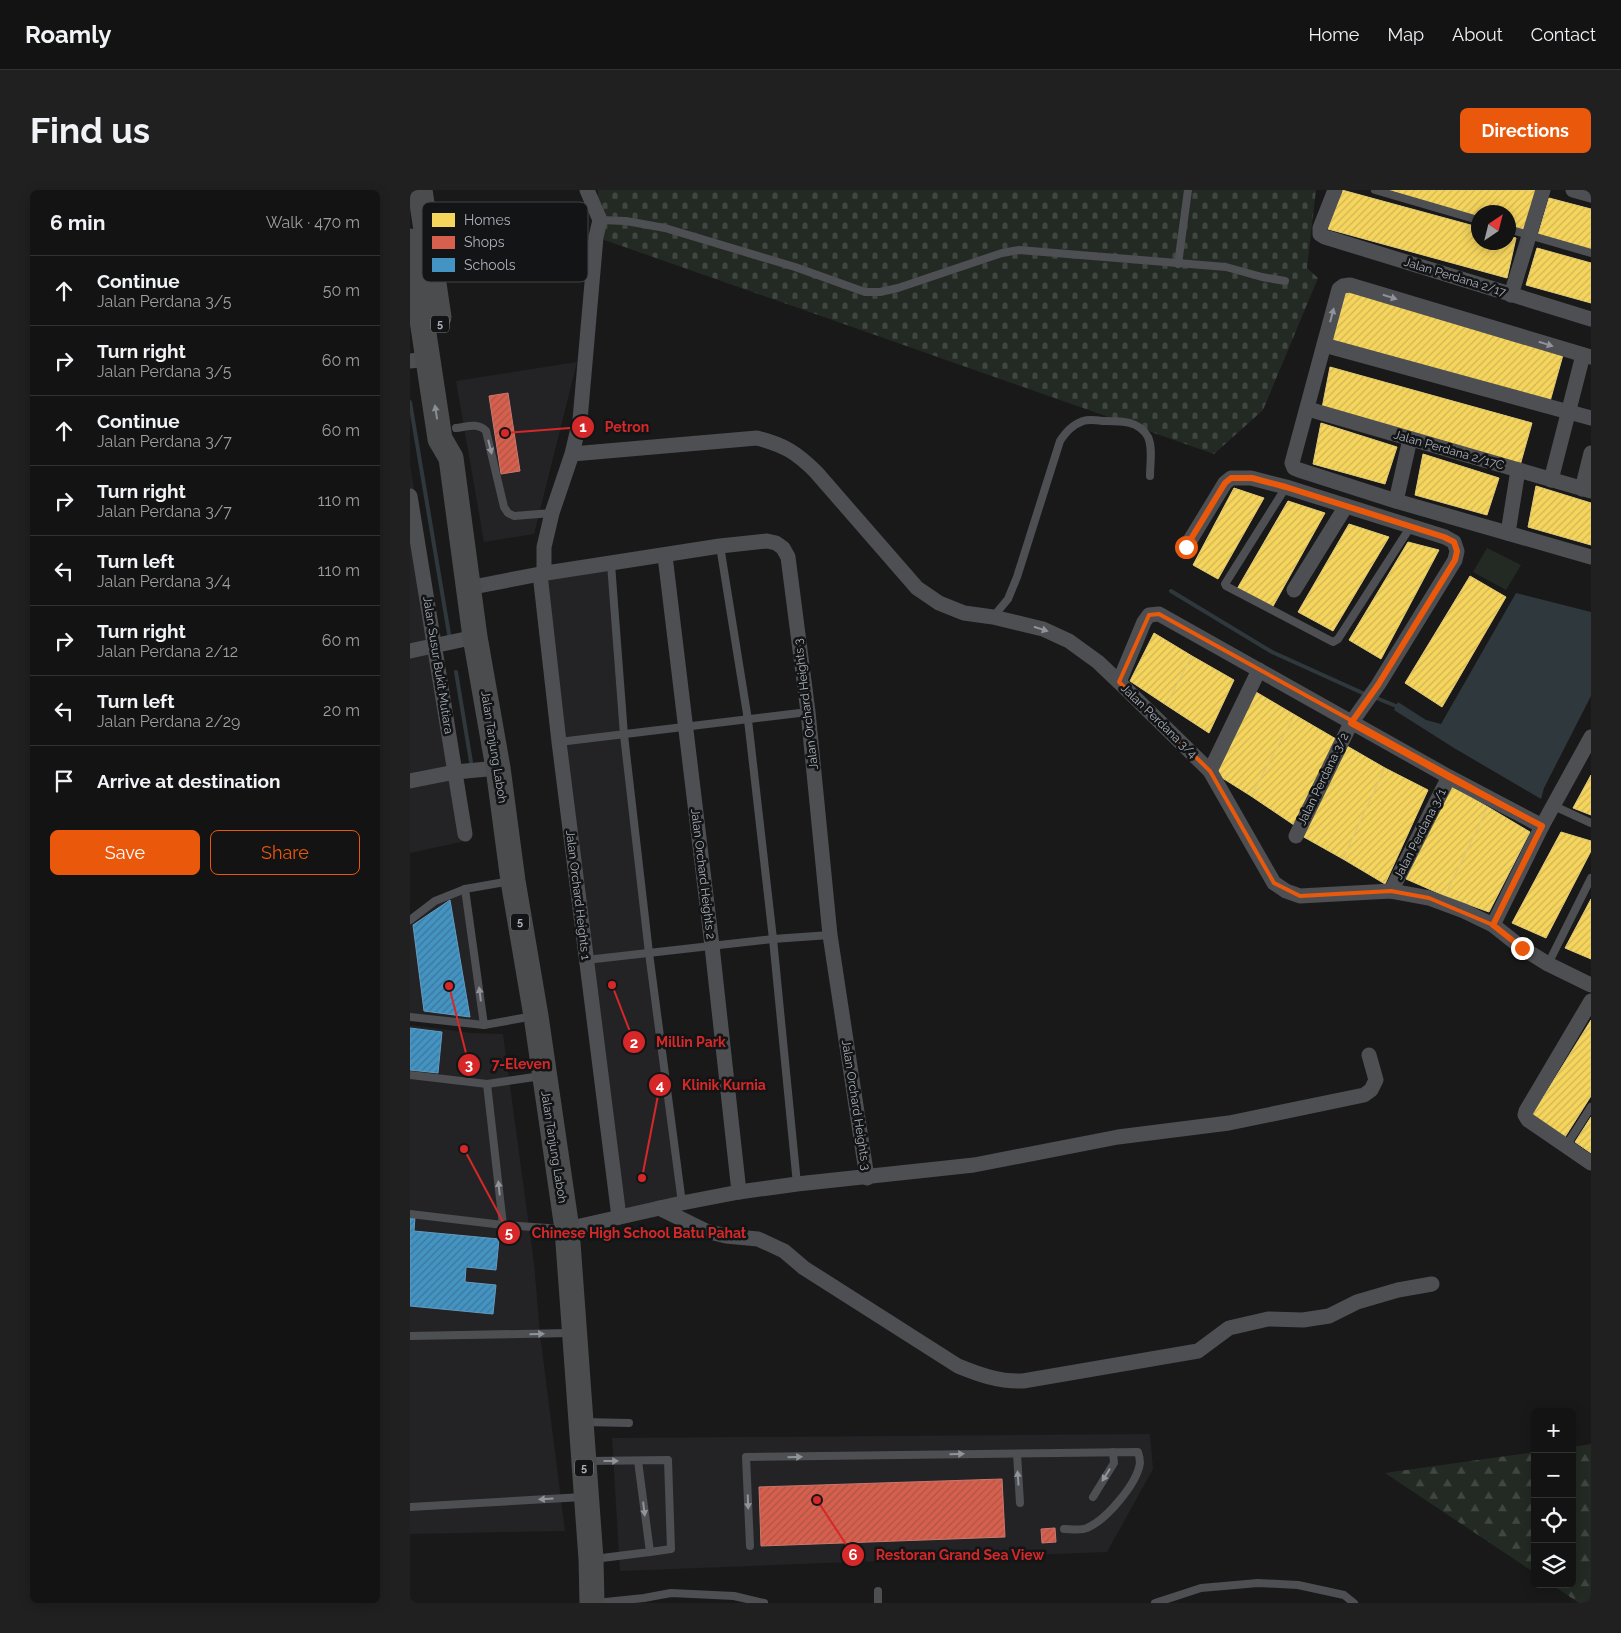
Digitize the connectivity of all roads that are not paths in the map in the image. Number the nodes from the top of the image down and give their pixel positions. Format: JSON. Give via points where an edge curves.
{"nodes":[{"id":1,"x":420,"y":190,"type":"edge"},
{"id":2,"x":588,"y":190,"type":"edge"},
{"id":3,"x":1188,"y":190,"type":"edge"},
{"id":4,"x":1334,"y":190,"type":"edge"},
{"id":5,"x":1375,"y":190,"type":"edge"},
{"id":6,"x":1543,"y":190,"type":"edge"},
{"id":7,"x":1573,"y":190,"type":"edge"},
{"id":8,"x":1591,"y":195,"type":"edge"},
{"id":9,"x":422,"y":203,"type":"edge"},
{"id":10,"x":1471,"y":218,"type":"edge"},
{"id":11,"x":600,"y":220,"type":"junction"},
{"id":12,"x":1516,"y":231,"type":"edge"},
{"id":13,"x":1529,"y":235,"type":"junction"},
{"id":14,"x":410,"y":241,"type":"edge"},
{"id":15,"x":1591,"y":253,"type":"edge"},
{"id":16,"x":1178,"y":264,"type":"junction"},
{"id":17,"x":1284,"y":281,"type":"dead end"},
{"id":18,"x":434,"y":282,"type":"edge"},
{"id":19,"x":1511,"y":294,"type":"junction"},
{"id":20,"x":1591,"y":320,"type":"edge"},
{"id":21,"x":1324,"y":345,"type":"junction"},
{"id":22,"x":1587,"y":356,"type":"edge"},
{"id":23,"x":417,"y":360,"type":"edge"},
{"id":24,"x":1308,"y":409,"type":"junction"},
{"id":25,"x":1568,"y":412,"type":"junction"},
{"id":26,"x":1591,"y":418,"type":"edge"},
{"id":27,"x":456,"y":428,"type":"junction"},
{"id":28,"x":1410,"y":439,"type":"junction"},
{"id":29,"x":1591,"y":452,"type":"edge"},
{"id":30,"x":572,"y":454,"type":"junction"},
{"id":31,"x":451,"y":458,"type":"junction"},
{"id":32,"x":1518,"y":470,"type":"junction"},
{"id":33,"x":1150,"y":476,"type":"dead end"},
{"id":34,"x":1551,"y":480,"type":"junction"},
{"id":35,"x":1286,"y":487,"type":"junction"},
{"id":36,"x":1587,"y":490,"type":"edge"},
{"id":37,"x":410,"y":496,"type":"edge"},
{"id":38,"x":1396,"y":501,"type":"junction"},
{"id":39,"x":1346,"y":506,"type":"junction"},
{"id":40,"x":552,"y":513,"type":"junction"},
{"id":41,"x":1411,"y":526,"type":"junction"},
{"id":42,"x":1508,"y":533,"type":"junction"},
{"id":43,"x":720,"y":546,"type":"junction"},
{"id":44,"x":1186,"y":547,"type":"dead end"},
{"id":45,"x":664,"y":556,"type":"junction"},
{"id":46,"x":1591,"y":557,"type":"edge"},
{"id":47,"x":611,"y":564,"type":"junction"},
{"id":48,"x":542,"y":574,"type":"junction"},
{"id":49,"x":486,"y":584,"type":"junction"},
{"id":50,"x":1294,"y":590,"type":"dead end"},
{"id":51,"x":994,"y":617,"type":"junction"},
{"id":52,"x":454,"y":642,"type":"junction"},
{"id":53,"x":410,"y":651,"type":"edge"},
{"id":54,"x":1259,"y":670,"type":"junction"},
{"id":55,"x":1119,"y":682,"type":"junction"},
{"id":56,"x":808,"y":712,"type":"junction"},
{"id":57,"x":748,"y":720,"type":"junction"},
{"id":58,"x":1351,"y":723,"type":"junction"},
{"id":59,"x":685,"y":728,"type":"junction"},
{"id":60,"x":624,"y":735,"type":"junction"},
{"id":61,"x":1591,"y":737,"type":"edge"},
{"id":62,"x":559,"y":742,"type":"junction"},
{"id":63,"x":498,"y":768,"type":"junction"},
{"id":64,"x":1210,"y":771,"type":"junction"},
{"id":65,"x":455,"y":772,"type":"junction"},
{"id":66,"x":1449,"y":777,"type":"junction"},
{"id":67,"x":410,"y":781,"type":"edge"},
{"id":68,"x":1554,"y":806,"type":"junction"},
{"id":69,"x":1591,"y":823,"type":"edge"},
{"id":70,"x":1542,"y":826,"type":"junction"},
{"id":71,"x":465,"y":834,"type":"dead end"},
{"id":72,"x":1296,"y":836,"type":"dead end"},
{"id":73,"x":1591,"y":878,"type":"edge"},
{"id":74,"x":513,"y":880,"type":"junction"},
{"id":75,"x":465,"y":889,"type":"junction"},
{"id":76,"x":1391,"y":891,"type":"junction"},
{"id":77,"x":410,"y":920,"type":"edge"},
{"id":78,"x":1493,"y":925,"type":"junction"},
{"id":79,"x":830,"y":935,"type":"junction"},
{"id":80,"x":773,"y":939,"type":"junction"},
{"id":81,"x":712,"y":946,"type":"junction"},
{"id":82,"x":649,"y":953,"type":"junction"},
{"id":83,"x":586,"y":960,"type":"junction"},
{"id":84,"x":1548,"y":964,"type":"junction"},
{"id":85,"x":1591,"y":985,"type":"edge"},
{"id":86,"x":1591,"y":1002,"type":"edge"},
{"id":87,"x":410,"y":1016,"type":"edge"},
{"id":88,"x":536,"y":1016,"type":"junction"},
{"id":89,"x":484,"y":1025,"type":"junction"},
{"id":90,"x":1368,"y":1055,"type":"dead end"},
{"id":91,"x":410,"y":1074,"type":"edge"},
{"id":92,"x":543,"y":1075,"type":"junction"},
{"id":93,"x":487,"y":1084,"type":"junction"},
{"id":94,"x":1591,"y":1107,"type":"edge"},
{"id":95,"x":1566,"y":1146,"type":"junction"},
{"id":96,"x":1591,"y":1163,"type":"edge"},
{"id":97,"x":867,"y":1178,"type":"junction"},
{"id":98,"x":796,"y":1184,"type":"junction"},
{"id":99,"x":739,"y":1192,"type":"junction"},
{"id":100,"x":682,"y":1203,"type":"junction"},
{"id":101,"x":658,"y":1208,"type":"junction"},
{"id":102,"x":410,"y":1214,"type":"edge"},
{"id":103,"x":619,"y":1217,"type":"junction"},
{"id":104,"x":503,"y":1225,"type":"junction"},
{"id":105,"x":567,"y":1229,"type":"junction"},
{"id":106,"x":1432,"y":1284,"type":"dead end"},
{"id":107,"x":574,"y":1332,"type":"junction"},
{"id":108,"x":410,"y":1336,"type":"edge"},
{"id":109,"x":581,"y":1422,"type":"junction"},
{"id":110,"x":629,"y":1423,"type":"dead end"},
{"id":111,"x":1113,"y":1452,"type":"junction"},
{"id":112,"x":1017,"y":1454,"type":"junction"},
{"id":113,"x":584,"y":1461,"type":"junction"},
{"id":114,"x":638,"y":1461,"type":"junction"},
{"id":115,"x":586,"y":1497,"type":"junction"},
{"id":116,"x":1093,"y":1497,"type":"dead end"},
{"id":117,"x":1020,"y":1502,"type":"dead end"},
{"id":118,"x":410,"y":1507,"type":"edge"},
{"id":119,"x":1064,"y":1529,"type":"dead end"},
{"id":120,"x":750,"y":1546,"type":"dead end"},
{"id":121,"x":650,"y":1552,"type":"junction"},
{"id":122,"x":591,"y":1559,"type":"junction"},
{"id":123,"x":878,"y":1591,"type":"dead end"},
{"id":124,"x":592,"y":1603,"type":"edge"},
{"id":125,"x":764,"y":1603,"type":"edge"},
{"id":126,"x":878,"y":1603,"type":"edge"},
{"id":127,"x":1155,"y":1603,"type":"edge"},
{"id":128,"x":1354,"y":1603,"type":"edge"}],
"edges":[{"from":1,"to":9,"type":"highway","name":"Jalan Tanjung Laboh","number":"5"},
{"from":2,"to":11,"type":"street"},
{"from":3,"to":16,"type":"lane"},
{"from":4,"to":19,"type":"street","name":"Jalan Perdana 2/17","via":[[1320,228],[1320,234],[1325,237]]},
{"from":5,"to":10,"type":"lane"},
{"from":6,"to":13,"type":"street"},
{"from":7,"to":8,"type":"street"},
{"from":11,"to":16,"type":"lane","via":[[665,228],[796,267],[865,292],[898,288],[1019,250]]},
{"from":11,"to":30,"type":"street","name":"Jalan Orchard Heights 1","via":[[580,420]]},
{"from":12,"to":13,"type":"lane"},
{"from":13,"to":15,"type":"lane"},
{"from":13,"to":19,"type":"street"},
{"from":14,"to":23,"type":"highway","name":"Jalan Tanjung Laboh","number":"5"},
{"from":16,"to":17,"type":"lane","via":[[1226,267]]},
{"from":18,"to":27,"type":"highway","name":"Jalan Tanjung Laboh","number":"5"},
{"from":19,"to":20,"type":"street","name":"Jalan Perdana 2/17"},
{"from":21,"to":22,"type":"street","one_way":true,"via":[[1339,290],[1350,285]]},
{"from":21,"to":24,"type":"street"},
{"from":21,"to":25,"type":"street"},
{"from":22,"to":25,"type":"street"},
{"from":31,"to":23,"type":"highway","name":"Jalan Tanjung Laboh","number":"5","one_way":true,"via":[[440,440]]},
{"from":24,"to":28,"type":"street","name":"Jalan Perdana 2/17C"},
{"from":24,"to":38,"type":"street","via":[[1292,463],[1294,468]]},
{"from":25,"to":26,"type":"street"},
{"from":25,"to":34,"type":"street"},
{"from":27,"to":31,"type":"highway","name":"Jalan Tanjung Laboh","number":"5"},
{"from":27,"to":40,"type":"lane","one_way":true,"via":[[477,426],[486,431],[508,513],[514,516]]},
{"from":28,"to":32,"type":"street","name":"Jalan Perdana 2/17C"},
{"from":28,"to":38,"type":"street"},
{"from":29,"to":36,"type":"street"},
{"from":30,"to":40,"type":"street","name":"Jalan Orchard Heights 1"},
{"from":30,"to":51,"type":"street","via":[[757,438],[778,443],[816,472],[917,588],[956,610]]},
{"from":31,"to":49,"type":"highway","name":"Jalan Tanjung Laboh","number":"5"},
{"from":32,"to":34,"type":"street","name":"Jalan Perdana 2/17C"},
{"from":32,"to":42,"type":"street"},
{"from":33,"to":51,"type":"lane","via":[[1149,439],[1144,431],[1126,422],[1085,420],[1066,432],[1044,487],[1017,577],[1008,600]]},
{"from":34,"to":36,"type":"street","name":"Jalan Perdana 2/17C"},
{"from":35,"to":39,"type":"street"},
{"from":35,"to":41,"type":"lane","via":[[1225,584],[1333,642]]},
{"from":35,"to":44,"type":"street","via":[[1252,478],[1231,478]]},
{"from":37,"to":52,"type":"street","name":"Jalan Susur Bukit Mutiara"},
{"from":38,"to":42,"type":"street"},
{"from":39,"to":41,"type":"street"},
{"from":39,"to":50,"type":"street"},
{"from":40,"to":48,"type":"street","name":"Jalan Orchard Heights 1"},
{"from":41,"to":58,"type":"street","name":"Jalan Perdana 3/2","via":[[1454,542],[1455,560]]},
{"from":42,"to":46,"type":"street"},
{"from":43,"to":45,"type":"street","name":"Jalan Orchard Heights 3"},
{"from":43,"to":56,"type":"street","name":"Jalan Orchard Heights 3","via":[[767,541],[783,548],[788,556]]},
{"from":43,"to":57,"type":"lane"},
{"from":45,"to":47,"type":"street","name":"Jalan Orchard Heights 3"},
{"from":45,"to":59,"type":"street","name":"Jalan Orchard Heights 2"},
{"from":47,"to":48,"type":"street","name":"Jalan Orchard Heights 3"},
{"from":47,"to":60,"type":"lane"},
{"from":48,"to":49,"type":"street","name":"Jalan Orchard Heights 3"},
{"from":48,"to":62,"type":"street","name":"Jalan Orchard Heights 1"},
{"from":49,"to":52,"type":"highway","name":"Jalan Tanjung Laboh","number":"5"},
{"from":51,"to":55,"type":"street","one_way":true,"via":[[1043,629],[1069,641]]},
{"from":52,"to":53,"type":"street"},
{"from":52,"to":63,"type":"highway","name":"Jalan Tanjung Laboh","number":"5"},
{"from":52,"to":65,"type":"street","name":"Jalan Susur Bukit Mutiara"},
{"from":54,"to":55,"type":"street","name":"Jalan Perdana 3/4","via":[[1159,614],[1149,615],[1144,622]]},
{"from":54,"to":58,"type":"street","name":"Jalan Perdana 3/4"},
{"from":54,"to":64,"type":"street"},
{"from":55,"to":64,"type":"street","name":"Jalan Perdana 3/4"},
{"from":56,"to":57,"type":"lane"},
{"from":56,"to":79,"type":"street","name":"Jalan Orchard Heights 3"},
{"from":57,"to":59,"type":"lane"},
{"from":57,"to":80,"type":"lane"},
{"from":58,"to":66,"type":"street","name":"Jalan Perdana 3/4"},
{"from":58,"to":72,"type":"street","name":"Jalan Perdana 3/2"},
{"from":59,"to":60,"type":"lane"},
{"from":59,"to":81,"type":"street","name":"Jalan Orchard Heights 2"},
{"from":60,"to":62,"type":"lane"},
{"from":60,"to":82,"type":"lane"},
{"from":61,"to":68,"type":"street"},
{"from":62,"to":83,"type":"street","name":"Jalan Orchard Heights 1"},
{"from":63,"to":65,"type":"street"},
{"from":63,"to":74,"type":"highway","name":"Jalan Tanjung Laboh","number":"5"},
{"from":64,"to":76,"type":"street","name":"Jalan Perdana 3/4","via":[[1274,883],[1286,891],[1300,896]]},
{"from":65,"to":67,"type":"street"},
{"from":65,"to":71,"type":"street","name":"Jalan Susur Bukit Mutiara"},
{"from":66,"to":70,"type":"street","name":"Jalan Perdana 3/4"},
{"from":66,"to":76,"type":"street","name":"Jalan Perdana 3/1"},
{"from":68,"to":69,"type":"lane"},
{"from":68,"to":70,"type":"street"},
{"from":70,"to":78,"type":"street"},
{"from":73,"to":84,"type":"lane"},
{"from":74,"to":75,"type":"lane"},
{"from":74,"to":88,"type":"highway","name":"Jalan Tanjung Laboh","number":"5"},
{"from":75,"to":77,"type":"lane","via":[[434,900]]},
{"from":89,"to":75,"type":"lane","one_way":true},
{"from":76,"to":78,"type":"street","name":"Jalan Perdana 3/4","via":[[1429,898]]},
{"from":78,"to":84,"type":"street","name":"Jalan Perdana 3/4"},
{"from":79,"to":80,"type":"lane"},
{"from":79,"to":97,"type":"street","name":"Jalan Orchard Heights 3"},
{"from":80,"to":81,"type":"lane"},
{"from":80,"to":98,"type":"lane"},
{"from":81,"to":82,"type":"lane"},
{"from":81,"to":99,"type":"street","name":"Jalan Orchard Heights 2"},
{"from":82,"to":83,"type":"lane"},
{"from":82,"to":100,"type":"lane"},
{"from":83,"to":103,"type":"street","name":"Jalan Orchard Heights 1"},
{"from":84,"to":85,"type":"street","name":"Jalan Perdana 3/4"},
{"from":86,"to":95,"type":"street","via":[[1525,1115]]},
{"from":87,"to":89,"type":"lane"},
{"from":88,"to":89,"type":"lane"},
{"from":88,"to":92,"type":"highway","name":"Jalan Tanjung Laboh","number":"5"},
{"from":90,"to":97,"type":"street","via":[[1376,1080],[1364,1095],[1229,1123],[1118,1137],[974,1165]]},
{"from":91,"to":93,"type":"lane"},
{"from":92,"to":93,"type":"lane"},
{"from":92,"to":105,"type":"highway","name":"Jalan Tanjung Laboh","number":"5"},
{"from":104,"to":93,"type":"lane","one_way":true},
{"from":94,"to":95,"type":"lane"},
{"from":95,"to":96,"type":"street"},
{"from":97,"to":98,"type":"street"},
{"from":98,"to":99,"type":"street"},
{"from":99,"to":100,"type":"street"},
{"from":100,"to":101,"type":"street"},
{"from":101,"to":103,"type":"street"},
{"from":101,"to":106,"type":"street","via":[[706,1231],[758,1238],[784,1251],[804,1268],[958,1366],[1009,1381],[1198,1351],[1229,1328],[1268,1319],[1302,1320],[1329,1316],[1357,1302]]},
{"from":102,"to":104,"type":"lane"},
{"from":103,"to":105,"type":"street"},
{"from":104,"to":105,"type":"lane"},
{"from":105,"to":107,"type":"highway","name":"Jalan Tanjung Laboh","number":"5"},
{"from":108,"to":107,"type":"lane","one_way":true},
{"from":107,"to":109,"type":"highway","name":"Jalan Tanjung Laboh","number":"5"},
{"from":109,"to":110,"type":"lane"},
{"from":109,"to":113,"type":"highway","name":"Jalan Tanjung Laboh","number":"5"},
{"from":111,"to":112,"type":"lane"},
{"from":111,"to":116,"type":"lane","one_way":true,"via":[[1114,1463]]},
{"from":111,"to":119,"type":"lane","via":[[1138,1452],[1140,1463],[1123,1496],[1086,1529]]},
{"from":117,"to":112,"type":"lane","one_way":true},
{"from":112,"to":120,"type":"lane","via":[[746,1457]]},
{"from":113,"to":114,"type":"lane","one_way":true},
{"from":113,"to":115,"type":"highway","name":"Jalan Tanjung Laboh","number":"5"},
{"from":114,"to":121,"type":"lane","one_way":true},
{"from":114,"to":121,"type":"lane","via":[[668,1460],[671,1549]]},
{"from":115,"to":118,"type":"lane","one_way":true},
{"from":115,"to":122,"type":"highway","name":"Jalan Tanjung Laboh","number":"5"},
{"from":121,"to":122,"type":"lane"},
{"from":122,"to":124,"type":"highway","name":"Jalan Tanjung Laboh","number":"5"},
{"from":123,"to":126,"type":"lane"},
{"from":124,"to":125,"type":"lane","via":[[671,1593],[734,1596]]},
{"from":127,"to":128,"type":"lane","via":[[1201,1588],[1258,1583],[1298,1585],[1344,1595]]}]}
